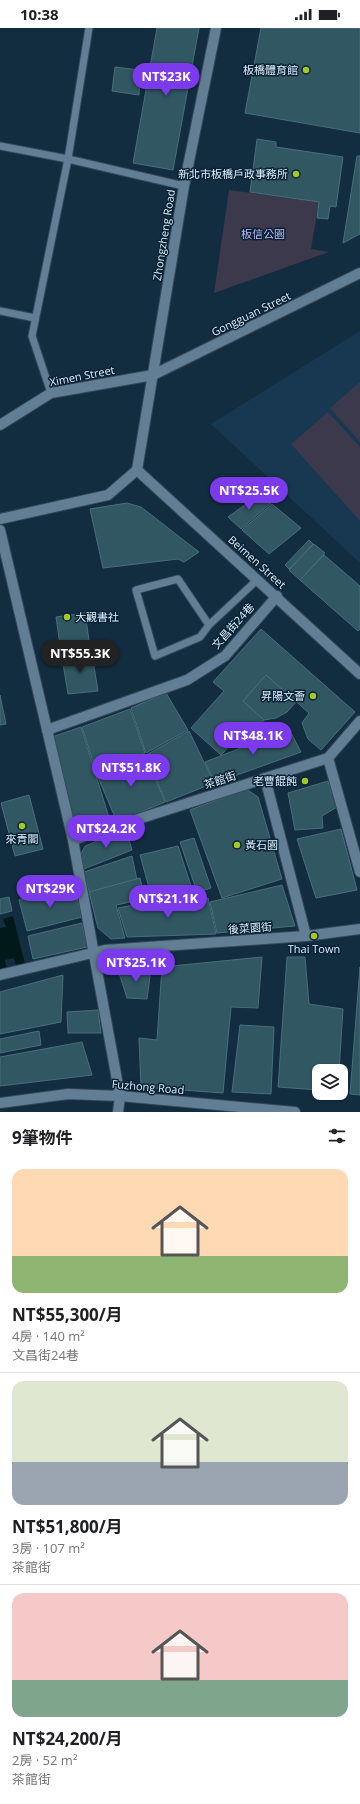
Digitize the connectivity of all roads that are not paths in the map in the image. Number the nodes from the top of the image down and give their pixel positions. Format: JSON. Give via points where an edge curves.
{"nodes":[{"id":1,"x":89,"y":28,"type":"edge"},
{"id":2,"x":216,"y":28,"type":"edge"},
{"id":3,"x":0,"y":146,"type":"edge"},
{"id":4,"x":68,"y":159,"type":"junction"},
{"id":5,"x":184,"y":186,"type":"junction"},
{"id":6,"x":360,"y":273,"type":"edge"},
{"id":7,"x":0,"y":311,"type":"edge"},
{"id":8,"x":35,"y":318,"type":"junction"},
{"id":9,"x":153,"y":375,"type":"junction"},
{"id":10,"x":51,"y":393,"type":"junction"},
{"id":11,"x":0,"y":425,"type":"edge"},
{"id":12,"x":137,"y":470,"type":"junction"},
{"id":13,"x":0,"y":519,"type":"edge"},
{"id":14,"x":0,"y":530,"type":"edge"},
{"id":15,"x":258,"y":578,"type":"junction"},
{"id":16,"x":276,"y":596,"type":"junction"},
{"id":17,"x":209,"y":625,"type":"junction"},
{"id":18,"x":360,"y":674,"type":"edge"},
{"id":19,"x":360,"y":721,"type":"edge"},
{"id":20,"x":47,"y":730,"type":"junction"},
{"id":21,"x":328,"y":758,"type":"junction"},
{"id":22,"x":265,"y":778,"type":"junction"},
{"id":23,"x":73,"y":840,"type":"junction"},
{"id":24,"x":360,"y":872,"type":"edge"},
{"id":25,"x":360,"y":929,"type":"edge"},
{"id":26,"x":306,"y":936,"type":"junction"},
{"id":27,"x":94,"y":953,"type":"junction"},
{"id":28,"x":0,"y":975,"type":"edge"},
{"id":29,"x":120,"y":1096,"type":"junction"},
{"id":30,"x":0,"y":1103,"type":"edge"},
{"id":31,"x":248,"y":1110,"type":"edge"},
{"id":32,"x":118,"y":1112,"type":"edge"},
{"id":33,"x":295,"y":1112,"type":"edge"}],
"edges":[{"from":1,"to":4,"type":"lane"},
{"from":2,"to":5,"type":"street","name":"Zhongzheng Road"},
{"from":3,"to":4,"type":"lane"},
{"from":4,"to":5,"type":"lane"},
{"from":4,"to":8,"type":"lane"},
{"from":5,"to":9,"type":"street","name":"Zhongzheng Road"},
{"from":6,"to":9,"type":"street","name":"Gongguan Street"},
{"from":7,"to":8,"type":"lane"},
{"from":8,"to":10,"type":"lane","via":[[32,336]]},
{"from":9,"to":10,"type":"street","name":"Ximen Street"},
{"from":9,"to":12,"type":"street","name":"Zhongzheng Road"},
{"from":10,"to":11,"type":"street","name":"Ximen Street"},
{"from":12,"to":13,"type":"street","via":[[108,495]]},
{"from":12,"to":15,"type":"street","name":"Beimen Street"},
{"from":14,"to":20,"type":"street"},
{"from":15,"to":16,"type":"street","name":"Beimen Street"},
{"from":15,"to":17,"type":"lane"},
{"from":16,"to":18,"type":"street","name":"Beimen Street"},
{"from":16,"to":20,"type":"street","name":"文昌街24巷","via":[[225,656],[187,680]]},
{"from":17,"to":17,"type":"lane","via":[[178,579],[136,590],[155,656],[200,637]]},
{"from":19,"to":21,"type":"street"},
{"from":20,"to":23,"type":"street"},
{"from":21,"to":22,"type":"street","name":"茶館街"},
{"from":21,"to":24,"type":"street"},
{"from":22,"to":23,"type":"street","name":"茶館街"},
{"from":22,"to":26,"type":"street"},
{"from":23,"to":27,"type":"street"},
{"from":25,"to":26,"type":"street","name":"後菜園街"},
{"from":26,"to":27,"type":"street","name":"後菜園街","via":[[105,950]]},
{"from":27,"to":28,"type":"street","name":"後菜園街"},
{"from":27,"to":29,"type":"street"},
{"from":29,"to":30,"type":"street","name":"Fuzhong Road","via":[[68,1094]]},
{"from":29,"to":31,"type":"street","name":"Fuzhong Road"},
{"from":29,"to":32,"type":"street"},
{"from":31,"to":33,"type":"street","name":"Fuzhong Road"}]}
